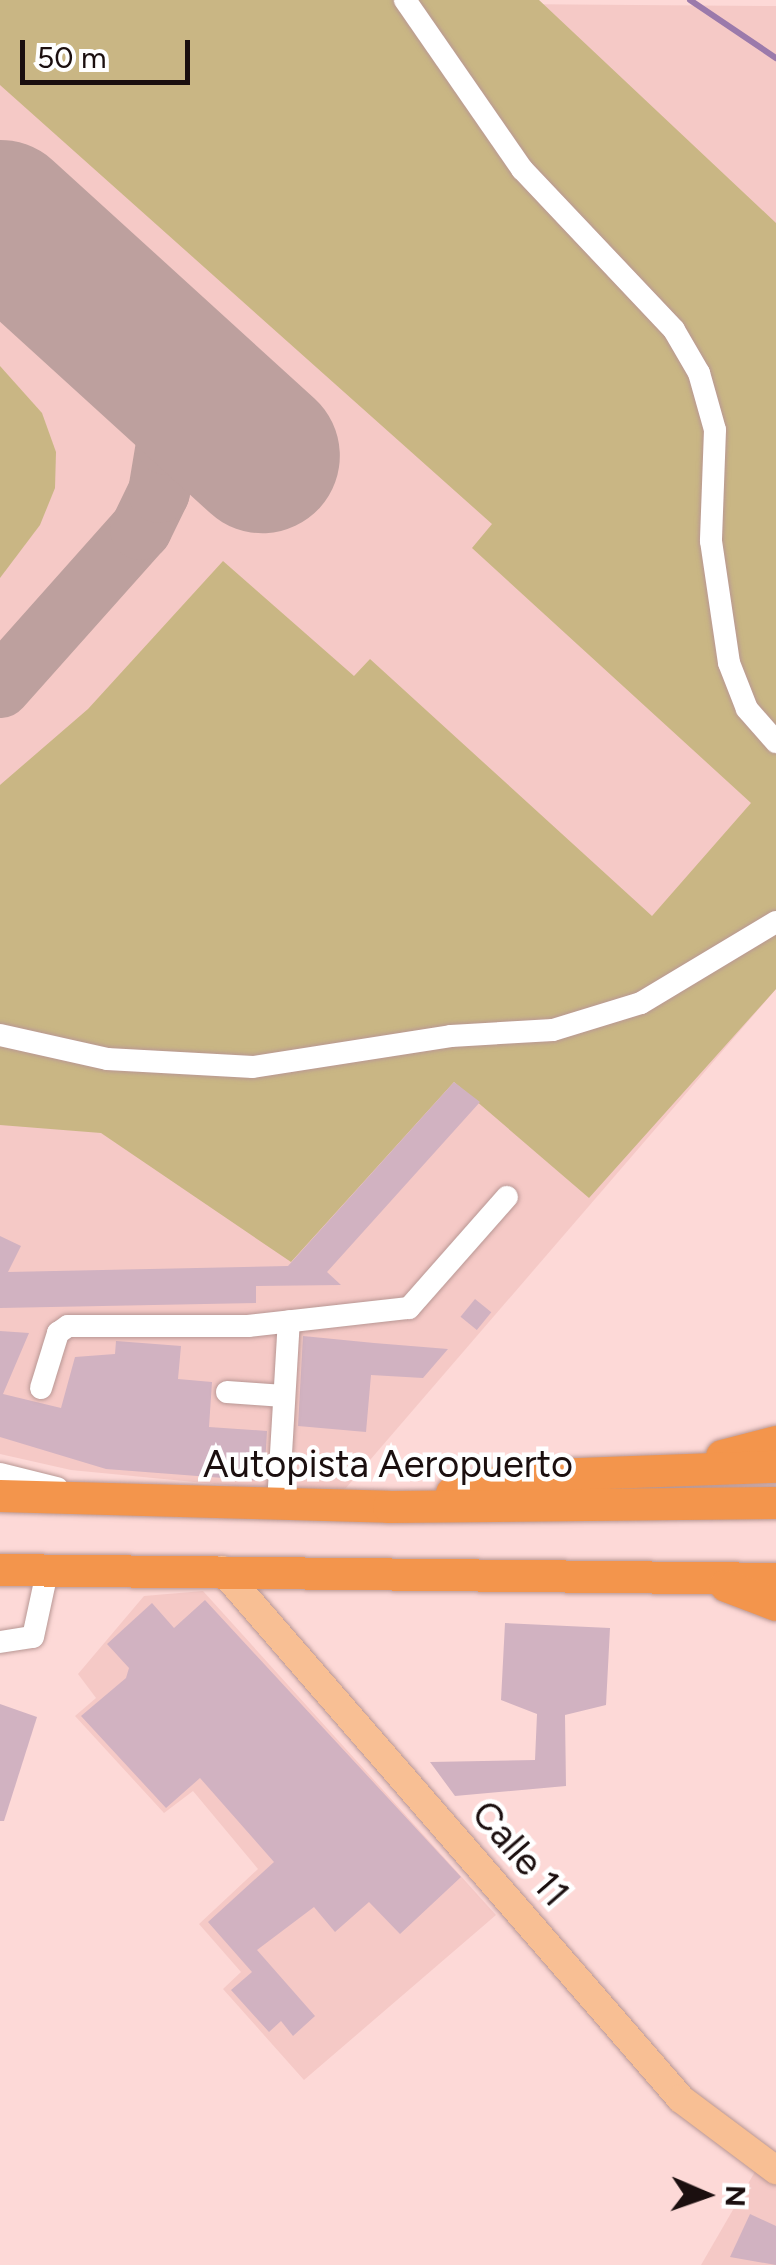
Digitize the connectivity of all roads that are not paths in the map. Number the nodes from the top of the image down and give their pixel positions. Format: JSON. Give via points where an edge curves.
{"nodes":[{"id":1,"x":404,"y":0,"type":"edge"},
{"id":2,"x":776,"y":742,"type":"edge"},
{"id":3,"x":776,"y":922,"type":"edge"},
{"id":4,"x":0,"y":1035,"type":"edge"},
{"id":5,"x":507,"y":1197,"type":"dead end"},
{"id":6,"x":289,"y":1320,"type":"junction"},
{"id":7,"x":41,"y":1388,"type":"dead end"},
{"id":8,"x":227,"y":1392,"type":"dead end"},
{"id":9,"x":284,"y":1396,"type":"junction"},
{"id":10,"x":776,"y":1442,"type":"edge"},
{"id":11,"x":776,"y":1467,"type":"edge"},
{"id":12,"x":670,"y":1468,"type":"junction"},
{"id":13,"x":0,"y":1474,"type":"edge"},
{"id":14,"x":0,"y":1496,"type":"edge"},
{"id":15,"x":776,"y":1503,"type":"edge"},
{"id":16,"x":124,"y":1504,"type":"junction"},
{"id":17,"x":278,"y":1504,"type":"junction"},
{"id":18,"x":390,"y":1507,"type":"junction"},
{"id":19,"x":0,"y":1570,"type":"edge"},
{"id":20,"x":222,"y":1570,"type":"junction"},
{"id":21,"x":47,"y":1572,"type":"junction"},
{"id":22,"x":708,"y":1579,"type":"junction"},
{"id":23,"x":776,"y":1579,"type":"edge"},
{"id":24,"x":776,"y":1605,"type":"edge"},
{"id":25,"x":0,"y":1642,"type":"edge"},
{"id":26,"x":776,"y":2170,"type":"edge"}],
"edges":[{"from":1,"to":2,"type":"street","via":[[522,169],[674,330],[699,373],[715,430],[711,540],[729,663],[747,709]]},
{"from":3,"to":4,"type":"street","via":[[641,1003],[552,1030],[450,1036],[254,1067],[107,1059]]},
{"from":5,"to":6,"type":"street","via":[[409,1308]]},
{"from":6,"to":7,"type":"street","via":[[68,1326],[58,1333]]},
{"from":6,"to":9,"type":"street"},
{"from":8,"to":9,"type":"street"},
{"from":9,"to":17,"type":"street"},
{"from":10,"to":12,"type":"highway"},
{"from":11,"to":12,"type":"highway"},
{"from":12,"to":18,"type":"highway","via":[[525,1476]]},
{"from":13,"to":16,"type":"street"},
{"from":14,"to":16,"type":"highway","name":"Autopista Aeropuerto"},
{"from":15,"to":18,"type":"highway","name":"Autopista Aeropuerto"},
{"from":16,"to":17,"type":"highway","name":"Autopista Aeropuerto"},
{"from":17,"to":18,"type":"highway","name":"Autopista Aeropuerto"},
{"from":19,"to":21,"type":"highway"},
{"from":20,"to":21,"type":"highway"},
{"from":20,"to":22,"type":"highway"},
{"from":20,"to":26,"type":"main road","name":"Calle 11","via":[[681,2099]]},
{"from":21,"to":25,"type":"street","via":[[33,1637]]},
{"from":22,"to":23,"type":"highway"},
{"from":22,"to":24,"type":"highway"}]}
